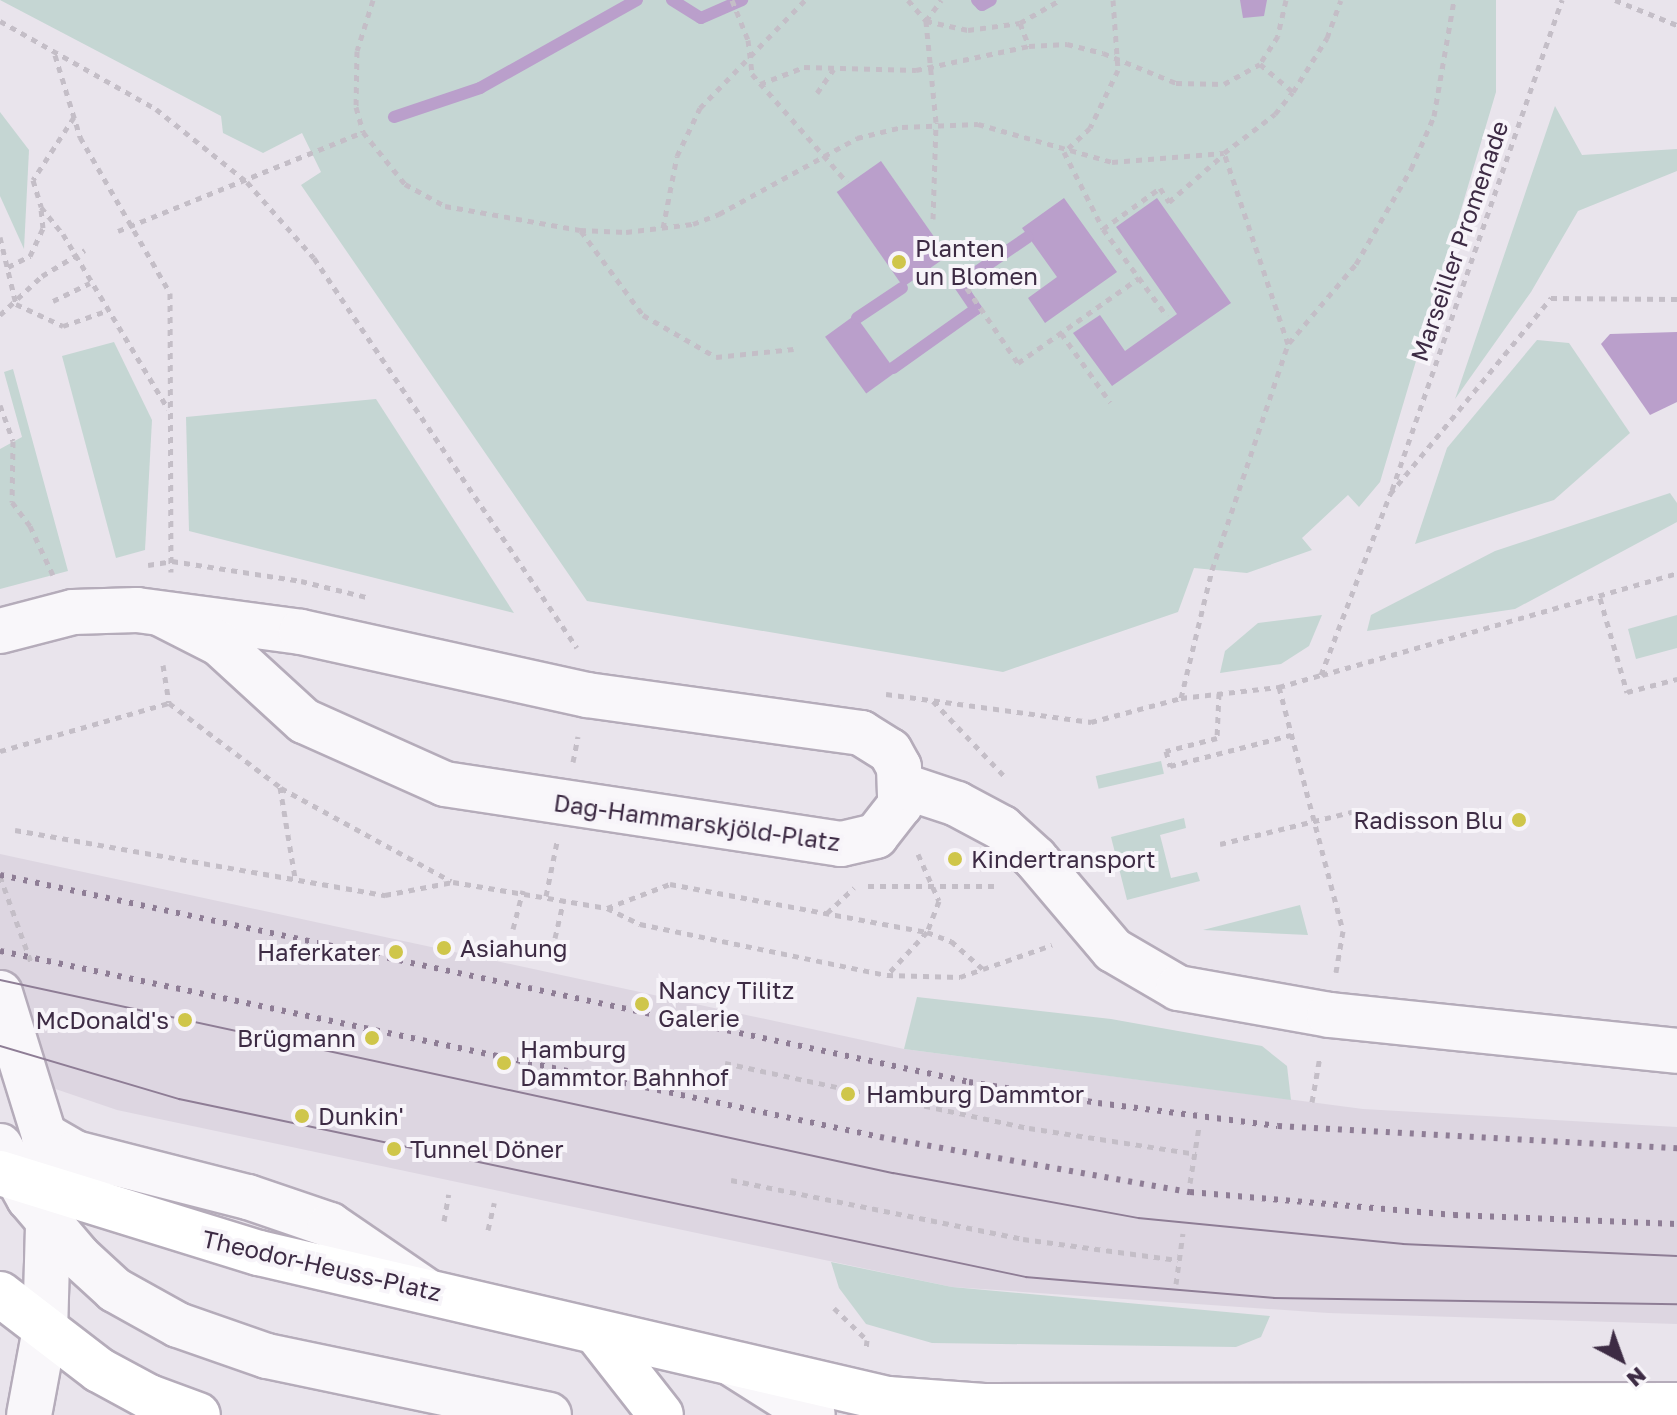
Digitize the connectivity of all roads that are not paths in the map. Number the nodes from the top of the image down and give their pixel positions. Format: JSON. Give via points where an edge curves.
{"nodes":[{"id":1,"x":164,"y":617,"type":"junction"},
{"id":2,"x":0,"y":631,"type":"edge"},
{"id":3,"x":896,"y":804,"type":"junction"},
{"id":4,"x":0,"y":993,"type":"edge"},
{"id":5,"x":1677,"y":1051,"type":"edge"},
{"id":6,"x":44,"y":1135,"type":"junction"},
{"id":7,"x":23,"y":1183,"type":"edge"},
{"id":8,"x":425,"y":1290,"type":"junction"},
{"id":9,"x":0,"y":1294,"type":"edge"},
{"id":10,"x":45,"y":1329,"type":"junction"},
{"id":11,"x":596,"y":1332,"type":"junction"},
{"id":12,"x":733,"y":1365,"type":"junction"},
{"id":13,"x":1677,"y":1405,"type":"edge"},
{"id":14,"x":29,"y":1415,"type":"edge"},
{"id":15,"x":198,"y":1415,"type":"edge"},
{"id":16,"x":549,"y":1415,"type":"edge"},
{"id":17,"x":661,"y":1415,"type":"edge"},
{"id":18,"x":813,"y":1415,"type":"edge"}],
"edges":[{"from":1,"to":2,"type":"street","name":"Dag-Hammarskjöld-Platz","via":[[99,608]]},
{"from":1,"to":3,"type":"street","name":"Dag-Hammarskjöld-Platz","via":[[590,674],[861,733],[890,751]]},
{"from":1,"to":3,"type":"street","name":"Dag-Hammarskjöld-Platz","via":[[220,644],[304,721],[445,784],[841,844],[876,836]]},
{"from":3,"to":5,"type":"street","via":[[957,804],[1002,828],[1035,858],[1113,950],[1178,988],[1329,1015]]},
{"from":4,"to":6,"type":"street"},
{"from":6,"to":7,"type":"street"},
{"from":6,"to":8,"type":"street","via":[[75,1153],[248,1197],[330,1225]]},
{"from":7,"to":8,"type":"main road","name":"Theodor-Heuss-Platz","via":[[231,1246]]},
{"from":7,"to":10,"type":"street"},
{"from":7,"to":16,"type":"street","via":[[115,1290],[178,1325],[267,1356]]},
{"from":8,"to":11,"type":"main road","name":"Theodor-Heuss-Platz"},
{"from":9,"to":10,"type":"main road"},
{"from":10,"to":14,"type":"street"},
{"from":10,"to":15,"type":"main road","via":[[99,1370]]},
{"from":11,"to":12,"type":"main road","name":"Theodor-Heuss-Platz"},
{"from":11,"to":17,"type":"main road"},
{"from":12,"to":13,"type":"main road","name":"Theodor-Heuss-Platz","via":[[863,1395],[984,1406]]},
{"from":12,"to":18,"type":"street"}]}
